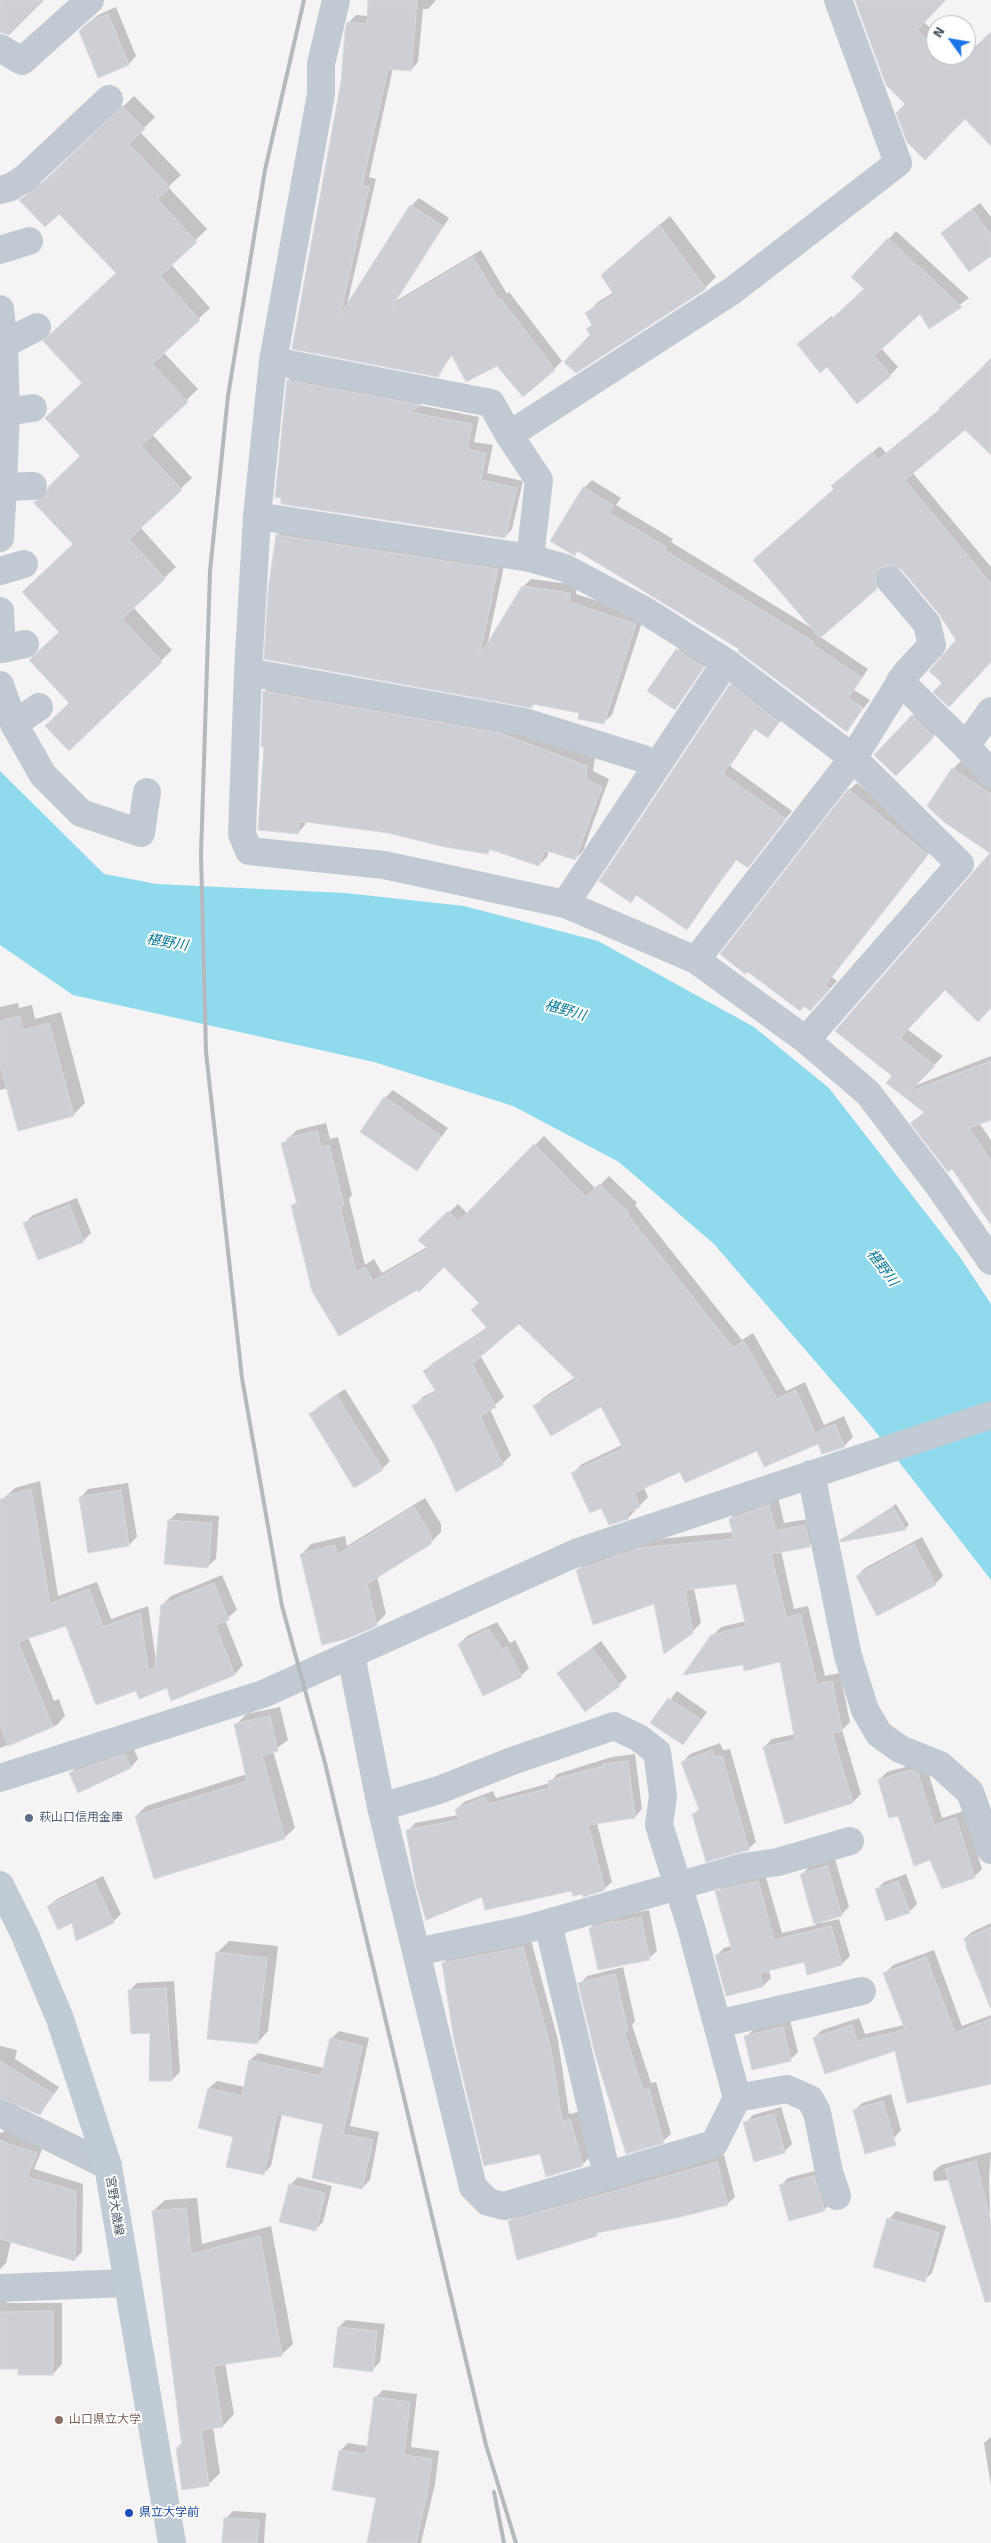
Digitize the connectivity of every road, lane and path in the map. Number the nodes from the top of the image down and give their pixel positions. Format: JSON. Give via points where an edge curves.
{"nodes":[{"id":1,"x":90,"y":0,"type":"edge"},
{"id":2,"x":336,"y":0,"type":"edge"},
{"id":3,"x":838,"y":0,"type":"edge"},
{"id":4,"x":0,"y":48,"type":"edge"},
{"id":5,"x":109,"y":99,"type":"dead end"},
{"id":6,"x":0,"y":190,"type":"edge"},
{"id":7,"x":29,"y":241,"type":"dead end"},
{"id":8,"x":0,"y":250,"type":"edge"},
{"id":9,"x":0,"y":309,"type":"edge"},
{"id":10,"x":37,"y":327,"type":"dead end"},
{"id":11,"x":4,"y":344,"type":"junction"},
{"id":12,"x":272,"y":361,"type":"junction"},
{"id":13,"x":34,"y":408,"type":"dead end"},
{"id":14,"x":6,"y":412,"type":"junction"},
{"id":15,"x":509,"y":435,"type":"junction"},
{"id":16,"x":33,"y":486,"type":"dead end"},
{"id":17,"x":3,"y":488,"type":"junction"},
{"id":18,"x":257,"y":516,"type":"junction"},
{"id":19,"x":0,"y":538,"type":"edge"},
{"id":20,"x":530,"y":558,"type":"junction"},
{"id":21,"x":890,"y":580,"type":"dead end"},
{"id":22,"x":0,"y":611,"type":"edge"},
{"id":23,"x":9,"y":655,"type":"edge"},
{"id":24,"x":726,"y":662,"type":"junction"},
{"id":25,"x":248,"y":672,"type":"junction"},
{"id":26,"x":900,"y":681,"type":"junction"},
{"id":27,"x":0,"y":685,"type":"edge"},
{"id":28,"x":39,"y":708,"type":"dead end"},
{"id":29,"x":991,"y":711,"type":"edge"},
{"id":30,"x":14,"y":724,"type":"junction"},
{"id":31,"x":966,"y":746,"type":"junction"},
{"id":32,"x":853,"y":758,"type":"junction"},
{"id":33,"x":655,"y":766,"type":"junction"},
{"id":34,"x":991,"y":774,"type":"edge"},
{"id":35,"x":147,"y":792,"type":"dead end"},
{"id":36,"x":564,"y":904,"type":"junction"},
{"id":37,"x":696,"y":960,"type":"junction"},
{"id":38,"x":806,"y":1040,"type":"junction"},
{"id":39,"x":991,"y":1261,"type":"edge"},
{"id":40,"x":991,"y":1415,"type":"edge"},
{"id":41,"x":811,"y":1474,"type":"junction"},
{"id":42,"x":351,"y":1655,"type":"junction"},
{"id":43,"x":0,"y":1778,"type":"edge"},
{"id":44,"x":381,"y":1807,"type":"junction"},
{"id":45,"x":850,"y":1841,"type":"dead end"},
{"id":46,"x":991,"y":1850,"type":"edge"},
{"id":47,"x":0,"y":1885,"type":"edge"},
{"id":48,"x":677,"y":1888,"type":"junction"},
{"id":49,"x":548,"y":1922,"type":"junction"},
{"id":50,"x":416,"y":1952,"type":"junction"},
{"id":51,"x":862,"y":1991,"type":"dead end"},
{"id":52,"x":717,"y":2024,"type":"junction"},
{"id":53,"x":738,"y":2098,"type":"junction"},
{"id":54,"x":0,"y":2113,"type":"edge"},
{"id":55,"x":108,"y":2166,"type":"junction"},
{"id":56,"x":608,"y":2175,"type":"junction"},
{"id":57,"x":838,"y":2196,"type":"dead end"},
{"id":58,"x":127,"y":2283,"type":"junction"},
{"id":59,"x":0,"y":2288,"type":"edge"},
{"id":60,"x":172,"y":2543,"type":"edge"}],
"edges":[{"from":1,"to":4,"type":"street","via":[[22,61]]},
{"from":2,"to":12,"type":"street","via":[[321,64],[321,94]]},
{"from":3,"to":15,"type":"street","via":[[898,163],[732,291]]},
{"from":5,"to":6,"type":"street","via":[[25,178],[11,188]]},
{"from":7,"to":8,"type":"street"},
{"from":9,"to":11,"type":"street"},
{"from":10,"to":11,"type":"street"},
{"from":11,"to":14,"type":"street"},
{"from":12,"to":15,"type":"street","via":[[491,403]]},
{"from":12,"to":18,"type":"street"},
{"from":13,"to":14,"type":"street"},
{"from":14,"to":17,"type":"street"},
{"from":15,"to":20,"type":"street","via":[[539,480]]},
{"from":16,"to":17,"type":"street"},
{"from":17,"to":19,"type":"street"},
{"from":18,"to":20,"type":"street"},
{"from":18,"to":25,"type":"street"},
{"from":20,"to":24,"type":"street","via":[[565,568]]},
{"from":21,"to":26,"type":"street","via":[[927,624],[932,645]]},
{"from":22,"to":23,"type":"street"},
{"from":24,"to":32,"type":"street"},
{"from":24,"to":33,"type":"street"},
{"from":25,"to":33,"type":"street","via":[[525,722],[644,759]]},
{"from":25,"to":36,"type":"street","via":[[242,834],[249,851],[384,865]]},
{"from":26,"to":31,"type":"street"},
{"from":26,"to":32,"type":"street"},
{"from":27,"to":30,"type":"street"},
{"from":28,"to":30,"type":"street"},
{"from":29,"to":31,"type":"street"},
{"from":30,"to":35,"type":"street","via":[[43,775],[81,813],[141,833]]},
{"from":31,"to":34,"type":"street"},
{"from":32,"to":37,"type":"street"},
{"from":32,"to":38,"type":"street","via":[[960,864]]},
{"from":33,"to":36,"type":"street"},
{"from":36,"to":37,"type":"street"},
{"from":37,"to":38,"type":"street"},
{"from":38,"to":39,"type":"street","via":[[868,1093]]},
{"from":40,"to":41,"type":"street"},
{"from":41,"to":42,"type":"street","via":[[578,1552]]},
{"from":41,"to":46,"type":"street","via":[[848,1656],[865,1710],[879,1734],[900,1748],[940,1765],[970,1792]]},
{"from":42,"to":43,"type":"street","via":[[263,1694]]},
{"from":42,"to":44,"type":"street"},
{"from":44,"to":48,"type":"street","via":[[439,1790],[614,1726],[640,1738],[657,1752],[663,1796],[659,1825]]},
{"from":44,"to":50,"type":"street"},
{"from":45,"to":48,"type":"street","via":[[778,1862],[744,1867]]},
{"from":47,"to":55,"type":"main road","name":"宮野大歳線","via":[[60,2019]]},
{"from":48,"to":49,"type":"street"},
{"from":48,"to":52,"type":"street"},
{"from":49,"to":50,"type":"street","via":[[490,1938]]},
{"from":49,"to":56,"type":"street"},
{"from":50,"to":56,"type":"street","via":[[474,2187],[488,2202],[504,2206]]},
{"from":51,"to":52,"type":"street"},
{"from":52,"to":53,"type":"street"},
{"from":53,"to":56,"type":"street","via":[[714,2144]]},
{"from":53,"to":57,"type":"street","via":[[787,2089],[810,2099],[817,2112],[829,2172]]},
{"from":54,"to":55,"type":"street"},
{"from":55,"to":58,"type":"main road","name":"宮野大歳線"},
{"from":58,"to":59,"type":"street"},
{"from":58,"to":60,"type":"main road","name":"宮野大歳線"}]}
